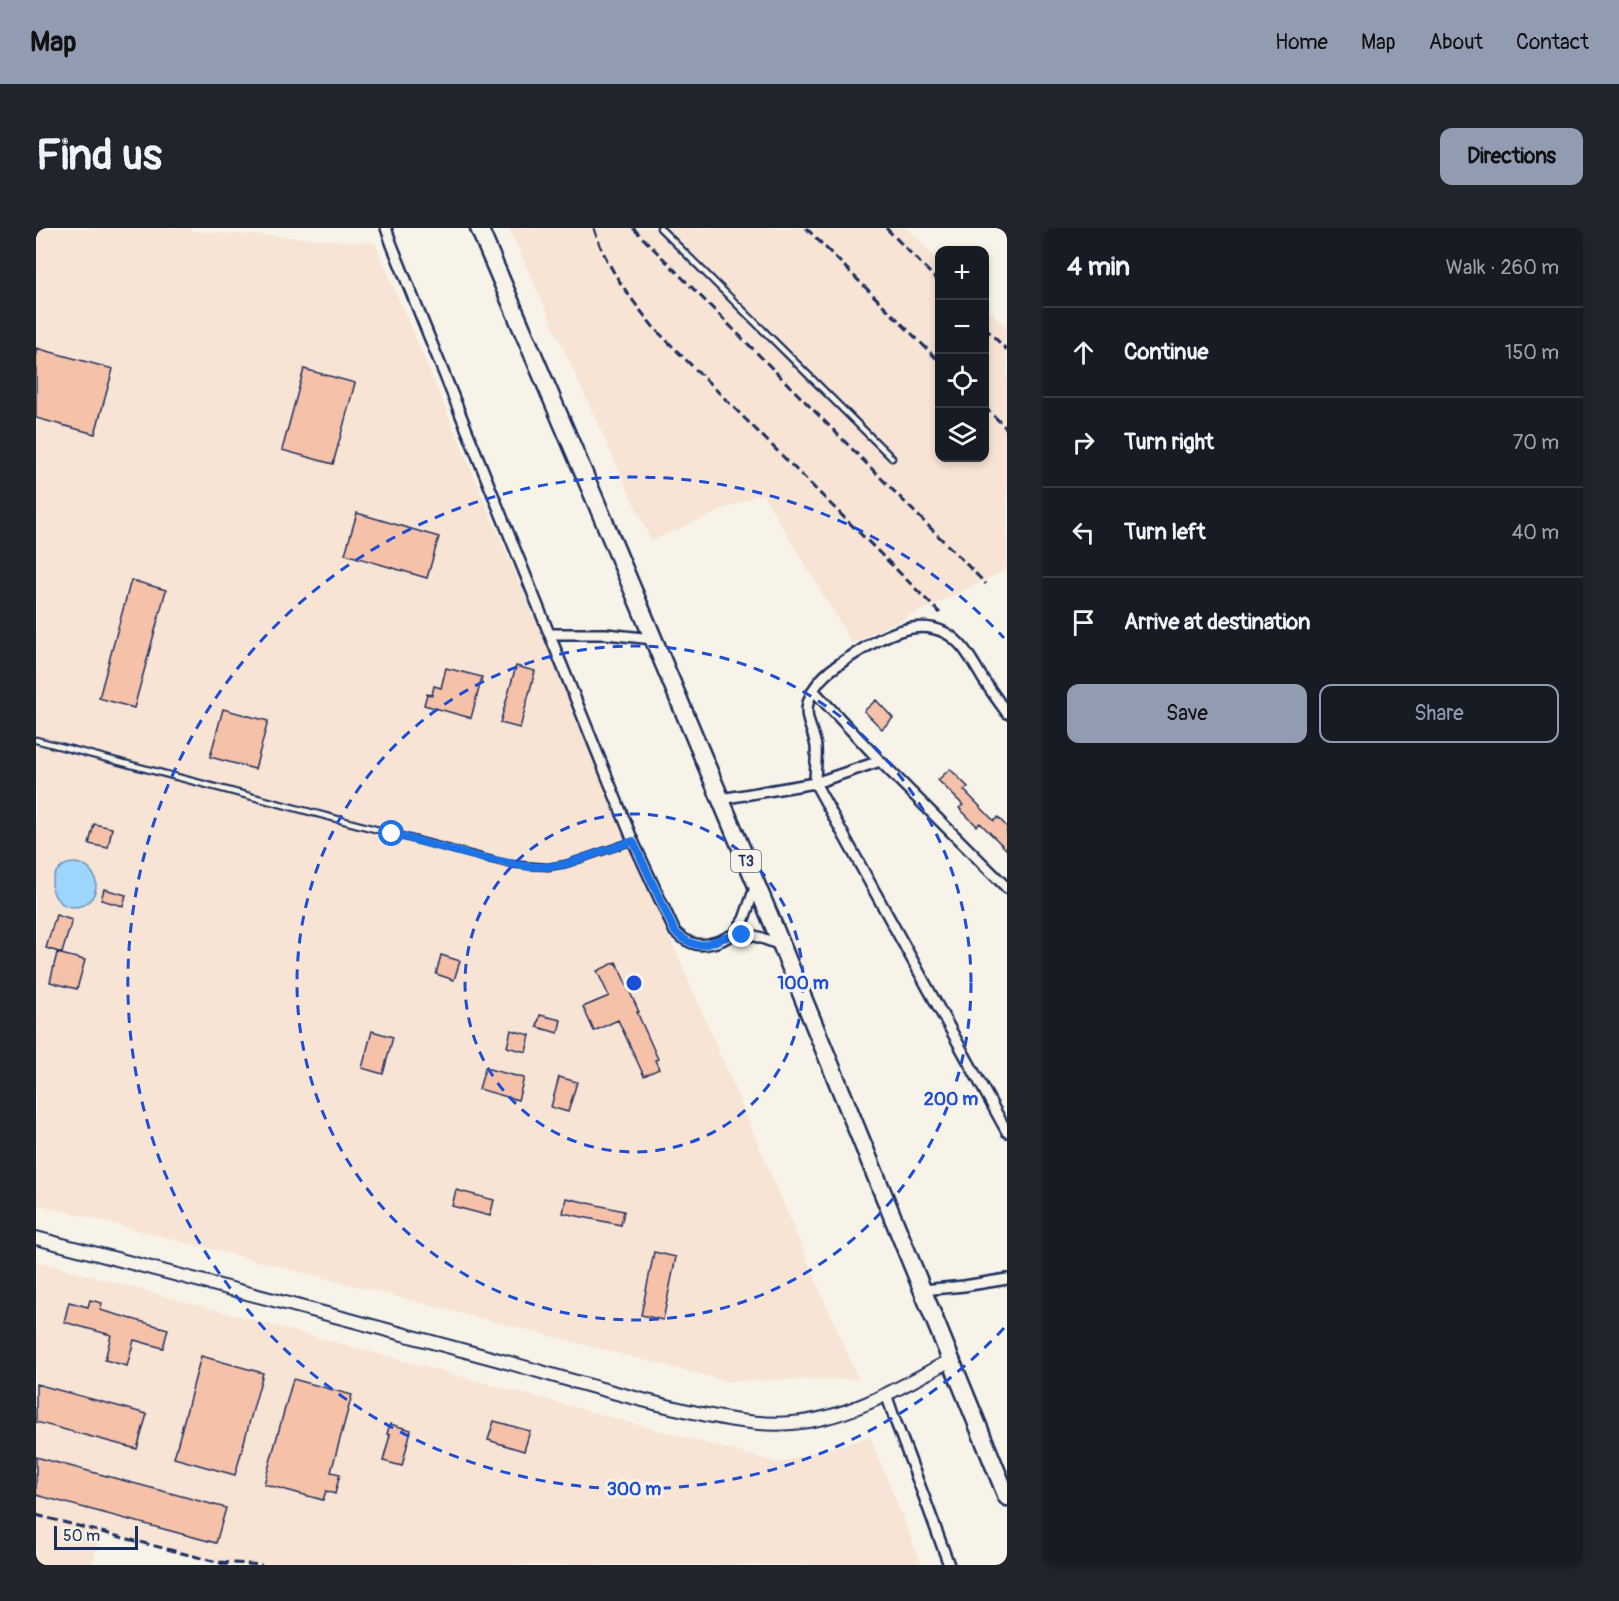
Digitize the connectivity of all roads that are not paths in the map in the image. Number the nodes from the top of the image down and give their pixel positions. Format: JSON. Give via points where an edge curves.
{"nodes":[{"id":1,"x":386,"y":228,"type":"edge"},
{"id":2,"x":479,"y":228,"type":"edge"},
{"id":3,"x":660,"y":228,"type":"edge"},
{"id":4,"x":892,"y":458,"type":"dead end"},
{"id":5,"x":550,"y":634,"type":"junction"},
{"id":6,"x":653,"y":639,"type":"junction"},
{"id":7,"x":813,"y":690,"type":"junction"},
{"id":8,"x":1007,"y":713,"type":"edge"},
{"id":9,"x":36,"y":740,"type":"edge"},
{"id":10,"x":880,"y":761,"type":"junction"},
{"id":11,"x":815,"y":783,"type":"junction"},
{"id":12,"x":721,"y":799,"type":"junction"},
{"id":13,"x":633,"y":841,"type":"junction"},
{"id":14,"x":756,"y":885,"type":"junction"},
{"id":15,"x":1007,"y":888,"type":"edge"},
{"id":16,"x":734,"y":935,"type":"junction"},
{"id":17,"x":782,"y":946,"type":"junction"},
{"id":18,"x":1007,"y":1132,"type":"edge"},
{"id":19,"x":36,"y":1238,"type":"edge"},
{"id":20,"x":1007,"y":1279,"type":"edge"},
{"id":21,"x":923,"y":1290,"type":"junction"},
{"id":22,"x":951,"y":1360,"type":"junction"},
{"id":23,"x":886,"y":1394,"type":"junction"},
{"id":24,"x":1007,"y":1497,"type":"edge"},
{"id":25,"x":949,"y":1565,"type":"edge"}],
"edges":[{"from":1,"to":5,"type":"street"},
{"from":2,"to":6,"type":"highway","number":"T3"},
{"from":3,"to":4,"type":"lane"},
{"from":5,"to":6,"type":"street"},
{"from":5,"to":13,"type":"street"},
{"from":6,"to":12,"type":"highway","number":"T3"},
{"from":7,"to":8,"type":"street","via":[[827,672],[869,645],[889,634],[926,627],[944,633],[963,648]]},
{"from":7,"to":10,"type":"street"},
{"from":7,"to":11,"type":"street","via":[[807,716],[816,750]]},
{"from":9,"to":13,"type":"lane","via":[[508,864],[566,864]]},
{"from":10,"to":11,"type":"street"},
{"from":10,"to":15,"type":"street"},
{"from":11,"to":12,"type":"street"},
{"from":11,"to":18,"type":"street"},
{"from":12,"to":14,"type":"highway","number":"T3"},
{"from":13,"to":16,"type":"street","via":[[675,932],[685,941],[707,945]]},
{"from":14,"to":16,"type":"street","via":[[744,920]]},
{"from":14,"to":17,"type":"highway","number":"T3"},
{"from":16,"to":17,"type":"street"},
{"from":17,"to":21,"type":"highway","number":"T3"},
{"from":19,"to":23,"type":"street","via":[[718,1418],[793,1423],[826,1418]]},
{"from":20,"to":21,"type":"street"},
{"from":21,"to":22,"type":"highway","number":"T3"},
{"from":22,"to":23,"type":"street"},
{"from":22,"to":24,"type":"highway","number":"T3"},
{"from":23,"to":25,"type":"street"}]}
